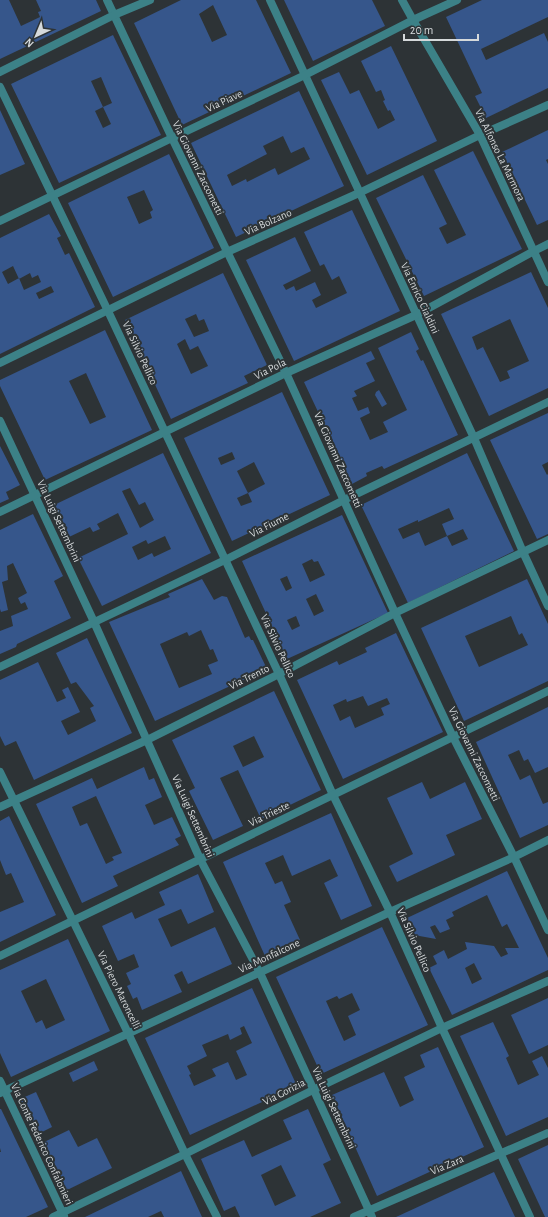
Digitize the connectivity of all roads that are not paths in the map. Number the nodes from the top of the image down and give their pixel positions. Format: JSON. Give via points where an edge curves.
{"nodes":[{"id":1,"x":107,"y":0,"type":"edge"},
{"id":2,"x":150,"y":0,"type":"edge"},
{"id":3,"x":270,"y":0,"type":"edge"},
{"id":4,"x":402,"y":0,"type":"edge"},
{"id":5,"x":457,"y":0,"type":"edge"},
{"id":6,"x":114,"y":15,"type":"junction"},
{"id":7,"x":413,"y":20,"type":"junction"},
{"id":8,"x":0,"y":72,"type":"edge"},
{"id":9,"x":305,"y":75,"type":"junction"},
{"id":10,"x":0,"y":87,"type":"edge"},
{"id":11,"x":548,"y":105,"type":"edge"},
{"id":12,"x":480,"y":136,"type":"junction"},
{"id":13,"x":172,"y":138,"type":"junction"},
{"id":14,"x":359,"y":193,"type":"junction"},
{"id":15,"x":52,"y":196,"type":"junction"},
{"id":16,"x":0,"y":221,"type":"edge"},
{"id":17,"x":548,"y":244,"type":"edge"},
{"id":18,"x":534,"y":251,"type":"junction"},
{"id":19,"x":227,"y":252,"type":"junction"},
{"id":20,"x":548,"y":282,"type":"edge"},
{"id":21,"x":108,"y":311,"type":"junction"},
{"id":22,"x":416,"y":315,"type":"junction"},
{"id":23,"x":0,"y":363,"type":"edge"},
{"id":24,"x":286,"y":373,"type":"junction"},
{"id":25,"x":548,"y":402,"type":"edge"},
{"id":26,"x":0,"y":421,"type":"edge"},
{"id":27,"x":165,"y":432,"type":"junction"},
{"id":28,"x":474,"y":438,"type":"junction"},
{"id":29,"x":34,"y":495,"type":"junction"},
{"id":30,"x":344,"y":500,"type":"junction"},
{"id":31,"x":0,"y":512,"type":"edge"},
{"id":32,"x":548,"y":540,"type":"edge"},
{"id":33,"x":523,"y":552,"type":"junction"},
{"id":34,"x":225,"y":560,"type":"junction"},
{"id":35,"x":548,"y":606,"type":"edge"},
{"id":36,"x":395,"y":613,"type":"junction"},
{"id":37,"x":94,"y":622,"type":"junction"},
{"id":38,"x":0,"y":667,"type":"edge"},
{"id":39,"x":280,"y":674,"type":"junction"},
{"id":40,"x":548,"y":691,"type":"edge"},
{"id":41,"x":453,"y":737,"type":"junction"},
{"id":42,"x":147,"y":740,"type":"junction"},
{"id":43,"x":0,"y":772,"type":"edge"},
{"id":44,"x":333,"y":795,"type":"junction"},
{"id":45,"x":14,"y":801,"type":"junction"},
{"id":46,"x":0,"y":808,"type":"edge"},
{"id":47,"x":548,"y":840,"type":"edge"},
{"id":48,"x":514,"y":857,"type":"junction"},
{"id":49,"x":200,"y":859,"type":"junction"},
{"id":50,"x":390,"y":912,"type":"junction"},
{"id":51,"x":73,"y":921,"type":"junction"},
{"id":52,"x":548,"y":930,"type":"edge"},
{"id":53,"x":0,"y":956,"type":"edge"},
{"id":54,"x":260,"y":973,"type":"junction"},
{"id":55,"x":548,"y":981,"type":"edge"},
{"id":56,"x":442,"y":1028,"type":"junction"},
{"id":57,"x":128,"y":1033,"type":"junction"},
{"id":58,"x":0,"y":1081,"type":"edge"},
{"id":59,"x":313,"y":1090,"type":"junction"},
{"id":60,"x":2,"y":1092,"type":"edge"},
{"id":61,"x":548,"y":1132,"type":"edge"},
{"id":62,"x":502,"y":1153,"type":"junction"},
{"id":63,"x":184,"y":1154,"type":"junction"},
{"id":64,"x":370,"y":1214,"type":"edge"},
{"id":65,"x":63,"y":1215,"type":"edge"},
{"id":66,"x":54,"y":1217,"type":"edge"},
{"id":67,"x":217,"y":1217,"type":"edge"},
{"id":68,"x":354,"y":1217,"type":"edge"},
{"id":69,"x":530,"y":1217,"type":"edge"}],
"edges":[{"from":1,"to":6,"type":"street","name":"Via Giovanni Zaccometti"},
{"from":2,"to":6,"type":"street"},
{"from":3,"to":9,"type":"street","name":"Via Enrico Cialdini"},
{"from":4,"to":7,"type":"street","name":"Via Alfonso La Marmora"},
{"from":5,"to":7,"type":"street","name":"Via Piave"},
{"from":6,"to":8,"type":"street"},
{"from":6,"to":13,"type":"street","name":"Via Giovanni Zaccometti"},
{"from":7,"to":9,"type":"street","name":"Via Piave"},
{"from":7,"to":12,"type":"street","name":"Via Alfonso La Marmora"},
{"from":9,"to":13,"type":"street","name":"Via Piave"},
{"from":9,"to":14,"type":"street","name":"Via Enrico Cialdini"},
{"from":10,"to":15,"type":"street","name":"Via Silvio Pellico"},
{"from":11,"to":12,"type":"street","name":"Via Bolzano"},
{"from":12,"to":14,"type":"street","name":"Via Bolzano"},
{"from":12,"to":18,"type":"street","name":"Via Alfonso La Marmora"},
{"from":13,"to":15,"type":"street","name":"Via Piave"},
{"from":13,"to":19,"type":"street","name":"Via Giovanni Zaccometti"},
{"from":14,"to":19,"type":"street","name":"Via Bolzano"},
{"from":14,"to":22,"type":"street","name":"Via Enrico Cialdini"},
{"from":15,"to":16,"type":"street","name":"Via Piave"},
{"from":15,"to":21,"type":"street","name":"Via Silvio Pellico"},
{"from":17,"to":18,"type":"street","name":"Via Pola"},
{"from":18,"to":20,"type":"street","name":"Via Alfonso La Marmora"},
{"from":18,"to":22,"type":"street","name":"Via Pola"},
{"from":19,"to":21,"type":"street","name":"Via Bolzano"},
{"from":19,"to":24,"type":"street","name":"Via Giovanni Zaccometti"},
{"from":21,"to":23,"type":"street","name":"Via Bolzano"},
{"from":21,"to":27,"type":"street","name":"Via Silvio Pellico"},
{"from":22,"to":24,"type":"street","name":"Via Pola"},
{"from":22,"to":28,"type":"street","name":"Via Enrico Cialdini"},
{"from":24,"to":27,"type":"street","name":"Via Pola"},
{"from":24,"to":30,"type":"street","name":"Via Giovanni Zaccometti"},
{"from":25,"to":28,"type":"street","name":"Via Fiume"},
{"from":26,"to":29,"type":"street","name":"Via Luigi Settembrini"},
{"from":27,"to":29,"type":"street","name":"Via Pola"},
{"from":27,"to":34,"type":"street","name":"Via Silvio Pellico"},
{"from":28,"to":30,"type":"street","name":"Via Fiume"},
{"from":28,"to":33,"type":"street","name":"Via Enrico Cialdini"},
{"from":29,"to":31,"type":"street","name":"Via Pola"},
{"from":29,"to":37,"type":"street","name":"Via Luigi Settembrini"},
{"from":30,"to":34,"type":"street","name":"Via Fiume"},
{"from":30,"to":36,"type":"street","name":"Via Giovanni Zaccometti"},
{"from":32,"to":33,"type":"street","name":"Via Trento"},
{"from":33,"to":35,"type":"street","name":"Via Enrico Cialdini"},
{"from":33,"to":36,"type":"street","name":"Via Trento"},
{"from":34,"to":37,"type":"street","name":"Via Fiume"},
{"from":34,"to":39,"type":"street","name":"Via Silvio Pellico"},
{"from":36,"to":39,"type":"street","name":"Via Trento"},
{"from":36,"to":41,"type":"street","name":"Via Giovanni Zaccometti"},
{"from":37,"to":38,"type":"street","name":"Via Fiume"},
{"from":37,"to":42,"type":"street","name":"Via Luigi Settembrini"},
{"from":39,"to":42,"type":"street","name":"Via Trento"},
{"from":39,"to":44,"type":"street","name":"Via Silvio Pellico"},
{"from":40,"to":41,"type":"street","name":"Via Trieste"},
{"from":41,"to":44,"type":"street","name":"Via Trieste"},
{"from":41,"to":48,"type":"street","name":"Via Giovanni Zaccometti"},
{"from":42,"to":45,"type":"street","name":"Via Trento"},
{"from":42,"to":49,"type":"street","name":"Via Luigi Settembrini"},
{"from":43,"to":45,"type":"street","name":"Via Piero Maroncelli"},
{"from":44,"to":49,"type":"street","name":"Via Trieste"},
{"from":44,"to":50,"type":"street","name":"Via Silvio Pellico"},
{"from":45,"to":46,"type":"street","name":"Via Trento"},
{"from":45,"to":51,"type":"street","name":"Via Piero Maroncelli"},
{"from":47,"to":48,"type":"street","name":"Via Monfalcone"},
{"from":48,"to":50,"type":"street","name":"Via Monfalcone"},
{"from":48,"to":52,"type":"street","name":"Via Giovanni Zaccometti"},
{"from":49,"to":51,"type":"street","name":"Via Trieste"},
{"from":49,"to":54,"type":"street","name":"Via Luigi Settembrini"},
{"from":50,"to":54,"type":"street","name":"Via Monfalcone"},
{"from":50,"to":56,"type":"street","name":"Via Silvio Pellico"},
{"from":51,"to":53,"type":"street","name":"Via Trieste"},
{"from":51,"to":57,"type":"street","name":"Via Piero Maroncelli"},
{"from":54,"to":57,"type":"street","name":"Via Monfalcone"},
{"from":54,"to":59,"type":"street","name":"Via Luigi Settembrini"},
{"from":55,"to":56,"type":"street","name":"Via Gorizia"},
{"from":56,"to":59,"type":"street","name":"Via Gorizia"},
{"from":56,"to":62,"type":"street","name":"Via Silvio Pellico"},
{"from":57,"to":60,"type":"street","name":"Via Monfalcone"},
{"from":57,"to":63,"type":"street","name":"Via Piero Maroncelli"},
{"from":58,"to":60,"type":"street","name":"Via Conte Federico Confalonieri"},
{"from":59,"to":63,"type":"street","name":"Via Gorizia"},
{"from":59,"to":64,"type":"street","name":"Via Luigi Settembrini"},
{"from":60,"to":65,"type":"street","name":"Via Conte Federico Confalonieri"},
{"from":61,"to":62,"type":"street","name":"Via Zara"},
{"from":62,"to":64,"type":"street","name":"Via Zara"},
{"from":62,"to":69,"type":"street","name":"Via Silvio Pellico"},
{"from":63,"to":65,"type":"street","name":"Via Gorizia"},
{"from":63,"to":67,"type":"street","name":"Via Piero Maroncelli"},
{"from":64,"to":68,"type":"street","name":"Via Zara"},
{"from":65,"to":66,"type":"street","name":"Via Gorizia"}]}
